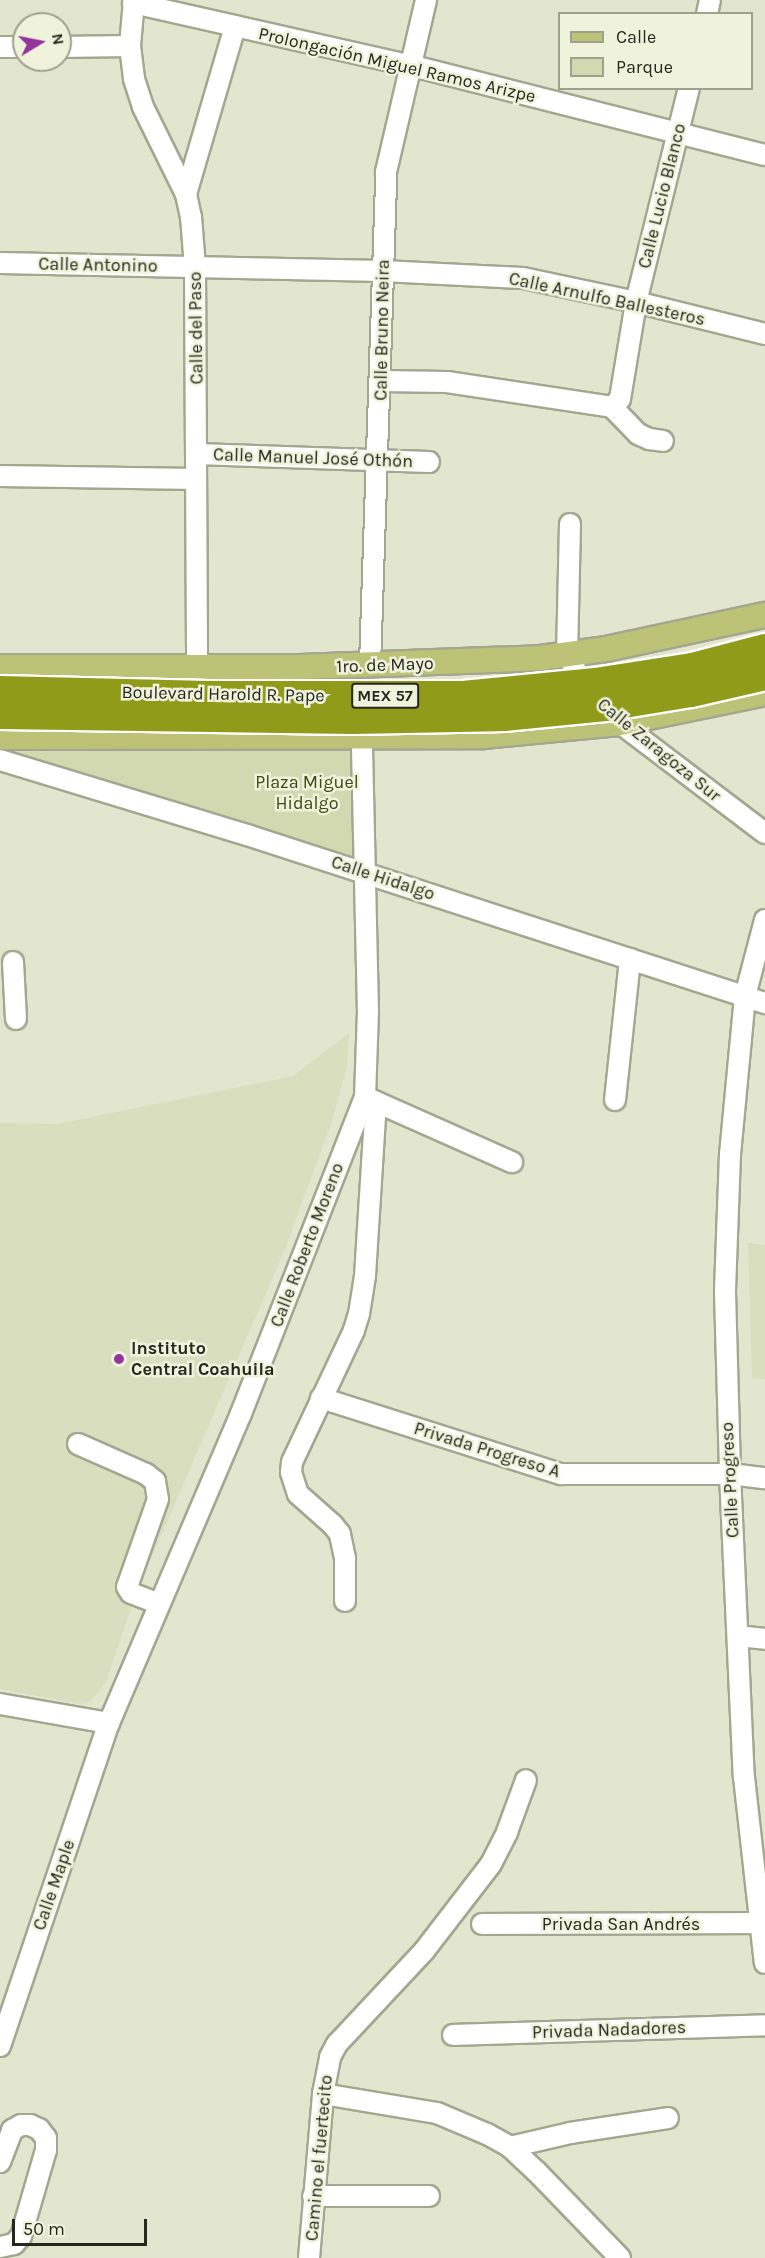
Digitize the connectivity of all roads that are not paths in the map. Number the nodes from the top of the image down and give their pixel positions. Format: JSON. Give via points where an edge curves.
{"nodes":[{"id":1,"x":426,"y":0,"type":"edge"},
{"id":2,"x":134,"y":1,"type":"edge"},
{"id":3,"x":235,"y":26,"type":"junction"},
{"id":4,"x":130,"y":46,"type":"junction"},
{"id":5,"x":72,"y":47,"type":"edge"},
{"id":6,"x":409,"y":65,"type":"junction"},
{"id":7,"x":689,"y":90,"type":"edge"},
{"id":8,"x":678,"y":133,"type":"junction"},
{"id":9,"x":765,"y":155,"type":"edge"},
{"id":10,"x":186,"y":194,"type":"junction"},
{"id":11,"x":0,"y":263,"type":"edge"},
{"id":12,"x":195,"y":267,"type":"junction"},
{"id":13,"x":383,"y":271,"type":"junction"},
{"id":14,"x":636,"y":302,"type":"junction"},
{"id":15,"x":765,"y":334,"type":"edge"},
{"id":16,"x":381,"y":381,"type":"junction"},
{"id":17,"x":612,"y":407,"type":"junction"},
{"id":18,"x":663,"y":441,"type":"dead end"},
{"id":19,"x":197,"y":454,"type":"junction"},
{"id":20,"x":379,"y":460,"type":"junction"},
{"id":21,"x":429,"y":462,"type":"dead end"},
{"id":22,"x":0,"y":477,"type":"edge"},
{"id":23,"x":196,"y":479,"type":"junction"},
{"id":24,"x":570,"y":524,"type":"dead end"},
{"id":25,"x":765,"y":615,"type":"edge"},
{"id":26,"x":664,"y":637,"type":"junction"},
{"id":27,"x":765,"y":648,"type":"edge"},
{"id":28,"x":567,"y":655,"type":"junction"},
{"id":29,"x":370,"y":665,"type":"junction"},
{"id":30,"x":0,"y":668,"type":"edge"},
{"id":31,"x":197,"y":668,"type":"junction"},
{"id":32,"x":765,"y":676,"type":"edge"},
{"id":33,"x":0,"y":690,"type":"edge"},
{"id":34,"x":765,"y":693,"type":"edge"},
{"id":35,"x":678,"y":711,"type":"junction"},
{"id":36,"x":0,"y":715,"type":"edge"},
{"id":37,"x":619,"y":723,"type":"junction"},
{"id":38,"x":0,"y":737,"type":"edge"},
{"id":39,"x":362,"y":738,"type":"junction"},
{"id":40,"x":0,"y":760,"type":"edge"},
{"id":41,"x":765,"y":834,"type":"edge"},
{"id":42,"x":367,"y":873,"type":"junction"},
{"id":43,"x":765,"y":920,"type":"edge"},
{"id":44,"x":630,"y":959,"type":"junction"},
{"id":45,"x":14,"y":962,"type":"dead end"},
{"id":46,"x":745,"y":996,"type":"junction"},
{"id":47,"x":765,"y":1003,"type":"edge"},
{"id":48,"x":16,"y":1019,"type":"dead end"},
{"id":49,"x":370,"y":1099,"type":"junction"},
{"id":50,"x":615,"y":1100,"type":"dead end"},
{"id":51,"x":512,"y":1162,"type":"dead end"},
{"id":52,"x":321,"y":1398,"type":"junction"},
{"id":53,"x":78,"y":1444,"type":"dead end"},
{"id":54,"x":730,"y":1474,"type":"junction"},
{"id":55,"x":765,"y":1478,"type":"edge"},
{"id":56,"x":345,"y":1601,"type":"dead end"},
{"id":57,"x":159,"y":1604,"type":"junction"},
{"id":58,"x":738,"y":1636,"type":"junction"},
{"id":59,"x":765,"y":1639,"type":"edge"},
{"id":60,"x":0,"y":1704,"type":"edge"},
{"id":61,"x":109,"y":1723,"type":"junction"},
{"id":62,"x":526,"y":1780,"type":"dead end"},
{"id":63,"x":759,"y":1923,"type":"junction"},
{"id":64,"x":482,"y":1924,"type":"dead end"},
{"id":65,"x":765,"y":1963,"type":"edge"},
{"id":66,"x":765,"y":2025,"type":"edge"},
{"id":67,"x":453,"y":2035,"type":"dead end"},
{"id":68,"x":0,"y":2046,"type":"edge"},
{"id":69,"x":323,"y":2094,"type":"junction"},
{"id":70,"x":668,"y":2118,"type":"dead end"},
{"id":71,"x":510,"y":2147,"type":"junction"},
{"id":72,"x":1,"y":2158,"type":"edge"},
{"id":73,"x":313,"y":2196,"type":"junction"},
{"id":74,"x":429,"y":2196,"type":"dead end"},
{"id":75,"x":0,"y":2247,"type":"edge"},
{"id":76,"x":309,"y":2258,"type":"edge"},
{"id":77,"x":620,"y":2258,"type":"edge"}],
"edges":[{"from":1,"to":6,"type":"street","name":"Calle Bruno Neira"},
{"from":2,"to":3,"type":"street","name":"Prolongación Miguel Ramos Arizpe"},
{"from":2,"to":4,"type":"street","name":"Calle del Paso"},
{"from":3,"to":6,"type":"street","name":"Prolongación Miguel Ramos Arizpe"},
{"from":3,"to":10,"type":"street"},
{"from":4,"to":5,"type":"street"},
{"from":4,"to":10,"type":"street","name":"Calle del Paso","via":[[143,107]]},
{"from":6,"to":8,"type":"street","name":"Prolongación Miguel Ramos Arizpe"},
{"from":6,"to":13,"type":"street","name":"Calle Bruno Neira","via":[[386,172]]},
{"from":7,"to":8,"type":"street","name":"Calle Lucio Blanco"},
{"from":8,"to":9,"type":"street","name":"Prolongación Miguel Ramos Arizpe"},
{"from":8,"to":14,"type":"street","name":"Calle Lucio Blanco"},
{"from":10,"to":12,"type":"street","name":"Calle del Paso"},
{"from":11,"to":12,"type":"street","name":"Calle Antonino"},
{"from":12,"to":13,"type":"street","name":"Calle Arnulfo Ballesteros"},
{"from":12,"to":19,"type":"street","name":"Calle del Paso"},
{"from":13,"to":14,"type":"street","name":"Calle Arnulfo Ballesteros","via":[[523,278]]},
{"from":13,"to":16,"type":"street","name":"Calle Bruno Neira"},
{"from":14,"to":15,"type":"street","name":"Calle Arnulfo Ballesteros"},
{"from":14,"to":17,"type":"street","name":"Calle Lucio Blanco","via":[[620,399]]},
{"from":16,"to":17,"type":"street","via":[[447,382]]},
{"from":16,"to":20,"type":"street","name":"Calle Bruno Neira"},
{"from":17,"to":18,"type":"street","via":[[638,434]]},
{"from":19,"to":20,"type":"street","name":"Calle Manuel José Othón"},
{"from":19,"to":23,"type":"street","name":"Calle del Paso"},
{"from":20,"to":21,"type":"street","name":"Calle Manuel José Othón"},
{"from":20,"to":29,"type":"street","name":"Calle Bruno Neira"},
{"from":22,"to":23,"type":"street","name":"Calle Manuel José Othón"},
{"from":23,"to":31,"type":"street","name":"Calle del Paso"},
{"from":24,"to":28,"type":"street"},
{"from":25,"to":26,"type":"main road","name":"1ro. de Mayo"},
{"from":26,"to":28,"type":"main road","name":"1ro. de Mayo"},
{"from":26,"to":35,"type":"main road","via":[[653,652],[651,683],[666,706]]},
{"from":27,"to":33,"type":"highway","name":"Boulevard Harold R. Pape","number":"MEX 57","bridge":true,"via":[[692,667],[595,682],[463,694],[208,695]]},
{"from":28,"to":29,"type":"main road","name":"1ro. de Mayo"},
{"from":28,"to":37,"type":"street","name":"Calle Zaragoza Sur","via":[[595,701]]},
{"from":29,"to":31,"type":"main road","name":"1ro. de Mayo"},
{"from":30,"to":31,"type":"main road","name":"1ro. de Mayo"},
{"from":32,"to":36,"type":"highway","name":"Boulevard Harold R. Pape","number":"MEX 57","bridge":true,"via":[[617,705],[504,717],[353,720]]},
{"from":34,"to":35,"type":"main road"},
{"from":35,"to":37,"type":"main road"},
{"from":37,"to":39,"type":"main road","via":[[484,736]]},
{"from":37,"to":41,"type":"street","name":"Calle Zaragoza Sur"},
{"from":38,"to":39,"type":"main road"},
{"from":39,"to":42,"type":"street","name":"Calle Roberto Moreno"},
{"from":40,"to":42,"type":"street","name":"Calle Hidalgo"},
{"from":42,"to":44,"type":"street","name":"Calle Hidalgo"},
{"from":42,"to":49,"type":"street","name":"Calle Roberto Moreno"},
{"from":43,"to":46,"type":"street","name":"Calle Progreso"},
{"from":44,"to":46,"type":"street","name":"Calle Hidalgo"},
{"from":44,"to":50,"type":"street"},
{"from":45,"to":48,"type":"street"},
{"from":46,"to":47,"type":"street","name":"Calle Hidalgo"},
{"from":46,"to":54,"type":"street","name":"Calle Progreso","via":[[726,1225],[725,1355]]},
{"from":49,"to":51,"type":"street"},
{"from":49,"to":52,"type":"street","via":[[365,1276],[359,1314]]},
{"from":49,"to":57,"type":"street","name":"Calle Roberto Moreno"},
{"from":52,"to":54,"type":"street","name":"Privada Progreso A","via":[[561,1474]]},
{"from":52,"to":56,"type":"street","via":[[291,1472],[298,1494],[340,1534],[345,1558]]},
{"from":53,"to":57,"type":"street","via":[[155,1481],[158,1498],[127,1587],[131,1593]]},
{"from":54,"to":55,"type":"street","name":"Privada Progreso A"},
{"from":54,"to":58,"type":"street","name":"Calle Progreso"},
{"from":57,"to":61,"type":"street","name":"Calle Roberto Moreno"},
{"from":58,"to":59,"type":"street"},
{"from":58,"to":63,"type":"street","name":"Calle Progreso","via":[[744,1777]]},
{"from":60,"to":61,"type":"street"},
{"from":61,"to":68,"type":"street","name":"Calle Maple"},
{"from":62,"to":69,"type":"street","name":"Camino el fuertecito","via":[[500,1849],[424,1951],[337,2044],[326,2069]]},
{"from":63,"to":64,"type":"street","name":"Privada San Andrés"},
{"from":63,"to":65,"type":"street","name":"Calle Progreso"},
{"from":66,"to":67,"type":"street","name":"Privada Nadadores"},
{"from":69,"to":71,"type":"street","via":[[437,2113]]},
{"from":69,"to":73,"type":"street","name":"Camino el fuertecito"},
{"from":70,"to":71,"type":"street"},
{"from":71,"to":77,"type":"street"},
{"from":72,"to":75,"type":"street","via":[[12,2130],[21,2125],[39,2129],[46,2138],[21,2236],[14,2244]]},
{"from":73,"to":74,"type":"street"},
{"from":73,"to":76,"type":"street","name":"Camino el fuertecito"}]}
